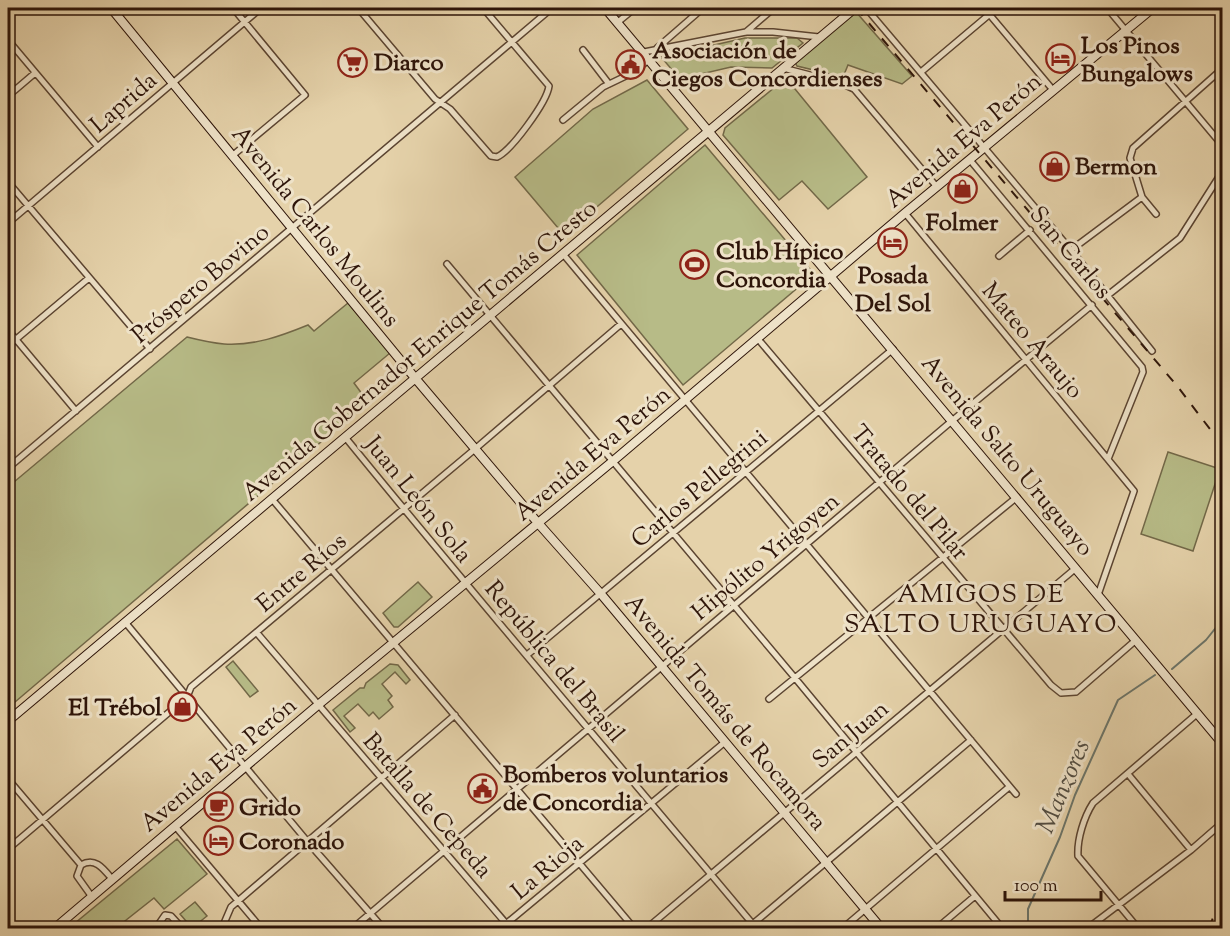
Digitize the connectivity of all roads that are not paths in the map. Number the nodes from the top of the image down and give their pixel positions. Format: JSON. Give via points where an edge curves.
{"nodes":[{"id":1,"x":111,"y":8,"type":"edge"},
{"id":2,"x":233,"y":8,"type":"edge"},
{"id":3,"x":261,"y":8,"type":"edge"},
{"id":4,"x":358,"y":8,"type":"edge"},
{"id":5,"x":483,"y":8,"type":"edge"},
{"id":6,"x":552,"y":8,"type":"edge"},
{"id":7,"x":607,"y":8,"type":"edge"},
{"id":8,"x":635,"y":8,"type":"edge"},
{"id":9,"x":703,"y":8,"type":"edge"},
{"id":10,"x":774,"y":8,"type":"edge"},
{"id":11,"x":840,"y":8,"type":"edge"},
{"id":12,"x":855,"y":8,"type":"edge"},
{"id":13,"x":866,"y":8,"type":"edge"},
{"id":14,"x":984,"y":8,"type":"edge"},
{"id":15,"x":997,"y":8,"type":"edge"},
{"id":16,"x":1107,"y":8,"type":"edge"},
{"id":17,"x":1153,"y":8,"type":"edge"},
{"id":18,"x":846,"y":14,"type":"junction"},
{"id":19,"x":989,"y":14,"type":"junction"},
{"id":20,"x":244,"y":21,"type":"junction"},
{"id":21,"x":618,"y":22,"type":"junction"},
{"id":22,"x":1126,"y":30,"type":"junction"},
{"id":23,"x":746,"y":32,"type":"junction"},
{"id":24,"x":819,"y":37,"type":"junction"},
{"id":25,"x":8,"y":40,"type":"edge"},
{"id":26,"x":512,"y":41,"type":"junction"},
{"id":27,"x":657,"y":49,"type":"junction"},
{"id":28,"x":583,"y":50,"type":"dead end"},
{"id":29,"x":644,"y":52,"type":"junction"},
{"id":30,"x":650,"y":59,"type":"junction"},
{"id":31,"x":782,"y":67,"type":"junction"},
{"id":32,"x":1222,"y":69,"type":"edge"},
{"id":33,"x":921,"y":72,"type":"junction"},
{"id":34,"x":35,"y":73,"type":"junction"},
{"id":35,"x":174,"y":82,"type":"junction"},
{"id":36,"x":609,"y":84,"type":"junction"},
{"id":37,"x":1053,"y":90,"type":"junction"},
{"id":38,"x":8,"y":96,"type":"edge"},
{"id":39,"x":440,"y":102,"type":"junction"},
{"id":40,"x":1187,"y":102,"type":"junction"},
{"id":41,"x":563,"y":120,"type":"dead end"},
{"id":42,"x":710,"y":130,"type":"junction"},
{"id":43,"x":1222,"y":145,"type":"edge"},
{"id":44,"x":98,"y":147,"type":"junction"},
{"id":45,"x":984,"y":148,"type":"junction"},
{"id":46,"x":232,"y":156,"type":"junction"},
{"id":47,"x":970,"y":159,"type":"junction"},
{"id":48,"x":1222,"y":172,"type":"edge"},
{"id":49,"x":8,"y":182,"type":"edge"},
{"id":50,"x":937,"y":187,"type":"junction"},
{"id":51,"x":1142,"y":197,"type":"junction"},
{"id":52,"x":28,"y":206,"type":"junction"},
{"id":53,"x":905,"y":213,"type":"junction"},
{"id":54,"x":1156,"y":214,"type":"dead end"},
{"id":55,"x":8,"y":223,"type":"edge"},
{"id":56,"x":292,"y":228,"type":"junction"},
{"id":57,"x":1030,"y":231,"type":"junction"},
{"id":58,"x":1071,"y":250,"type":"junction"},
{"id":59,"x":563,"y":254,"type":"junction"},
{"id":60,"x":999,"y":256,"type":"dead end"},
{"id":61,"x":447,"y":264,"type":"dead end"},
{"id":62,"x":832,"y":276,"type":"junction"},
{"id":63,"x":89,"y":278,"type":"junction"},
{"id":64,"x":1108,"y":295,"type":"junction"},
{"id":65,"x":1092,"y":305,"type":"junction"},
{"id":66,"x":490,"y":315,"type":"junction"},
{"id":67,"x":621,"y":324,"type":"junction"},
{"id":68,"x":8,"y":330,"type":"edge"},
{"id":69,"x":758,"y":339,"type":"junction"},
{"id":70,"x":15,"y":340,"type":"junction"},
{"id":71,"x":8,"y":346,"type":"edge"},
{"id":72,"x":893,"y":348,"type":"junction"},
{"id":73,"x":150,"y":349,"type":"junction"},
{"id":74,"x":1152,"y":351,"type":"dead end"},
{"id":75,"x":1025,"y":359,"type":"junction"},
{"id":76,"x":415,"y":378,"type":"junction"},
{"id":77,"x":550,"y":385,"type":"junction"},
{"id":78,"x":686,"y":400,"type":"junction"},
{"id":79,"x":76,"y":411,"type":"junction"},
{"id":80,"x":819,"y":411,"type":"junction"},
{"id":81,"x":953,"y":420,"type":"junction"},
{"id":82,"x":345,"y":437,"type":"junction"},
{"id":83,"x":475,"y":449,"type":"junction"},
{"id":84,"x":1108,"y":459,"type":"junction"},
{"id":85,"x":613,"y":461,"type":"junction"},
{"id":86,"x":8,"y":468,"type":"edge"},
{"id":87,"x":746,"y":472,"type":"junction"},
{"id":88,"x":879,"y":483,"type":"junction"},
{"id":89,"x":1017,"y":496,"type":"junction"},
{"id":90,"x":272,"y":499,"type":"junction"},
{"id":91,"x":404,"y":509,"type":"junction"},
{"id":92,"x":538,"y":523,"type":"junction"},
{"id":93,"x":673,"y":534,"type":"junction"},
{"id":94,"x":807,"y":544,"type":"junction"},
{"id":95,"x":942,"y":558,"type":"junction"},
{"id":96,"x":1076,"y":568,"type":"junction"},
{"id":97,"x":331,"y":570,"type":"junction"},
{"id":98,"x":465,"y":583,"type":"junction"},
{"id":99,"x":601,"y":594,"type":"junction"},
{"id":100,"x":1098,"y":595,"type":"junction"},
{"id":101,"x":734,"y":606,"type":"junction"},
{"id":102,"x":869,"y":618,"type":"junction"},
{"id":103,"x":125,"y":622,"type":"junction"},
{"id":104,"x":1003,"y":629,"type":"junction"},
{"id":105,"x":257,"y":633,"type":"junction"},
{"id":106,"x":1136,"y":639,"type":"junction"},
{"id":107,"x":393,"y":643,"type":"junction"},
{"id":108,"x":528,"y":655,"type":"junction"},
{"id":109,"x":662,"y":667,"type":"junction"},
{"id":110,"x":795,"y":678,"type":"junction"},
{"id":111,"x":929,"y":691,"type":"junction"},
{"id":112,"x":187,"y":697,"type":"junction"},
{"id":113,"x":769,"y":699,"type":"dead end"},
{"id":114,"x":318,"y":705,"type":"junction"},
{"id":115,"x":1198,"y":713,"type":"junction"},
{"id":116,"x":455,"y":716,"type":"junction"},
{"id":117,"x":8,"y":721,"type":"edge"},
{"id":118,"x":589,"y":729,"type":"junction"},
{"id":119,"x":971,"y":740,"type":"junction"},
{"id":120,"x":725,"y":742,"type":"junction"},
{"id":121,"x":1222,"y":743,"type":"edge"},
{"id":122,"x":856,"y":753,"type":"junction"},
{"id":123,"x":245,"y":767,"type":"junction"},
{"id":124,"x":1128,"y":774,"type":"junction"},
{"id":125,"x":381,"y":777,"type":"junction"},
{"id":126,"x":8,"y":779,"type":"edge"},
{"id":127,"x":1010,"y":787,"type":"junction"},
{"id":128,"x":517,"y":790,"type":"junction"},
{"id":129,"x":1016,"y":794,"type":"dead end"},
{"id":130,"x":897,"y":803,"type":"junction"},
{"id":131,"x":653,"y":804,"type":"junction"},
{"id":132,"x":785,"y":813,"type":"junction"},
{"id":133,"x":42,"y":820,"type":"junction"},
{"id":134,"x":1222,"y":823,"type":"edge"},
{"id":135,"x":175,"y":826,"type":"junction"},
{"id":136,"x":307,"y":841,"type":"junction"},
{"id":137,"x":8,"y":849,"type":"edge"},
{"id":138,"x":445,"y":850,"type":"junction"},
{"id":139,"x":937,"y":850,"type":"junction"},
{"id":140,"x":1191,"y":850,"type":"junction"},
{"id":141,"x":826,"y":862,"type":"junction"},
{"id":142,"x":580,"y":863,"type":"junction"},
{"id":143,"x":81,"y":865,"type":"junction"},
{"id":144,"x":711,"y":875,"type":"junction"},
{"id":145,"x":112,"y":879,"type":"junction"},
{"id":146,"x":975,"y":896,"type":"junction"},
{"id":147,"x":93,"y":897,"type":"junction"},
{"id":148,"x":238,"y":901,"type":"junction"},
{"id":149,"x":1119,"y":904,"type":"junction"},
{"id":150,"x":866,"y":909,"type":"junction"},
{"id":151,"x":371,"y":914,"type":"junction"},
{"id":152,"x":508,"y":926,"type":"edge"},
{"id":153,"x":752,"y":927,"type":"edge"},
{"id":154,"x":56,"y":928,"type":"edge"},
{"id":155,"x":156,"y":928,"type":"edge"},
{"id":156,"x":182,"y":928,"type":"edge"},
{"id":157,"x":222,"y":928,"type":"edge"},
{"id":158,"x":261,"y":928,"type":"edge"},
{"id":159,"x":353,"y":928,"type":"edge"},
{"id":160,"x":383,"y":928,"type":"edge"},
{"id":161,"x":501,"y":928,"type":"edge"},
{"id":162,"x":634,"y":928,"type":"edge"},
{"id":163,"x":647,"y":928,"type":"edge"},
{"id":164,"x":843,"y":928,"type":"edge"},
{"id":165,"x":881,"y":928,"type":"edge"},
{"id":166,"x":937,"y":928,"type":"edge"},
{"id":167,"x":1002,"y":928,"type":"edge"},
{"id":168,"x":1088,"y":928,"type":"edge"},
{"id":169,"x":1138,"y":928,"type":"edge"}],
"edges":[{"from":1,"to":35,"type":"main road","name":"Avenida Carlos Moulins"},
{"from":2,"to":20,"type":"street"},
{"from":3,"to":20,"type":"street","name":"Laprida"},
{"from":4,"to":39,"type":"street"},
{"from":5,"to":26,"type":"street"},
{"from":6,"to":26,"type":"street","name":"Próspero Bovino"},
{"from":7,"to":21,"type":"main road","name":"Avenida Salto Uruguayo"},
{"from":8,"to":21,"type":"street"},
{"from":9,"to":27,"type":"street"},
{"from":10,"to":23,"type":"street"},
{"from":11,"to":18,"type":"street"},
{"from":12,"to":18,"type":"main road","name":"Avenida Gobernador Enrique Tomás Cresto"},
{"from":13,"to":33,"type":"street","name":"San Carlos"},
{"from":14,"to":19,"type":"street"},
{"from":15,"to":19,"type":"street"},
{"from":16,"to":22,"type":"street"},
{"from":17,"to":22,"type":"main road","name":"Avenida Eva Perón"},
{"from":18,"to":24,"type":"main road","name":"Avenida Gobernador Enrique Tomás Cresto"},
{"from":19,"to":33,"type":"street"},
{"from":19,"to":37,"type":"street"},
{"from":20,"to":35,"type":"street","name":"Laprida"},
{"from":20,"to":46,"type":"street","via":[[305,95]]},
{"from":21,"to":29,"type":"main road","name":"Avenida Salto Uruguayo"},
{"from":22,"to":37,"type":"main road","name":"Avenida Eva Perón"},
{"from":22,"to":40,"type":"street"},
{"from":23,"to":24,"type":"street"},
{"from":23,"to":27,"type":"street"},
{"from":24,"to":31,"type":"main road","name":"Avenida Gobernador Enrique Tomás Cresto"},
{"from":25,"to":34,"type":"street"},
{"from":26,"to":39,"type":"street","name":"Próspero Bovino"},
{"from":26,"to":39,"type":"street","via":[[549,86],[536,112],[501,155],[491,156]]},
{"from":27,"to":29,"type":"street"},
{"from":28,"to":36,"type":"street"},
{"from":29,"to":30,"type":"main road","name":"Avenida Salto Uruguayo"},
{"from":30,"to":36,"type":"street"},
{"from":30,"to":42,"type":"main road","name":"Avenida Salto Uruguayo"},
{"from":31,"to":42,"type":"main road","name":"Avenida Gobernador Enrique Tomás Cresto"},
{"from":31,"to":50,"type":"street","via":[[854,89]]},
{"from":32,"to":40,"type":"street"},
{"from":33,"to":45,"type":"street","name":"San Carlos"},
{"from":34,"to":38,"type":"street"},
{"from":34,"to":44,"type":"street"},
{"from":35,"to":44,"type":"street","name":"Laprida"},
{"from":35,"to":46,"type":"main road","name":"Avenida Carlos Moulins"},
{"from":36,"to":41,"type":"street"},
{"from":37,"to":45,"type":"main road","name":"Avenida Eva Perón"},
{"from":39,"to":56,"type":"street","name":"Próspero Bovino"},
{"from":40,"to":43,"type":"street"},
{"from":40,"to":51,"type":"street","via":[[1133,148],[1130,158]]},
{"from":42,"to":59,"type":"main road","name":"Avenida Gobernador Enrique Tomás Cresto"},
{"from":42,"to":62,"type":"main road","name":"Avenida Salto Uruguayo"},
{"from":44,"to":52,"type":"street","name":"Laprida"},
{"from":45,"to":47,"type":"main road","name":"Avenida Eva Perón"},
{"from":45,"to":58,"type":"street","name":"San Carlos"},
{"from":46,"to":56,"type":"main road","name":"Avenida Carlos Moulins"},
{"from":47,"to":50,"type":"main road","name":"Avenida Eva Perón"},
{"from":47,"to":57,"type":"street","name":"San Carlos"},
{"from":48,"to":64,"type":"street","via":[[1180,238]]},
{"from":49,"to":52,"type":"street"},
{"from":50,"to":53,"type":"main road","name":"Avenida Eva Perón"},
{"from":51,"to":54,"type":"street"},
{"from":51,"to":58,"type":"street"},
{"from":52,"to":55,"type":"street","name":"Laprida"},
{"from":52,"to":63,"type":"street"},
{"from":53,"to":62,"type":"main road","name":"Avenida Eva Perón"},
{"from":53,"to":75,"type":"street","name":"Mateo Araujo"},
{"from":56,"to":73,"type":"street","name":"Próspero Bovino"},
{"from":56,"to":76,"type":"main road","name":"Avenida Carlos Moulins"},
{"from":57,"to":60,"type":"street"},
{"from":57,"to":65,"type":"street","name":"San Carlos"},
{"from":58,"to":64,"type":"street","name":"San Carlos"},
{"from":59,"to":66,"type":"main road","name":"Avenida Gobernador Enrique Tomás Cresto"},
{"from":59,"to":67,"type":"street"},
{"from":61,"to":66,"type":"street"},
{"from":62,"to":69,"type":"main road","name":"Avenida Eva Perón"},
{"from":62,"to":72,"type":"main road","name":"Avenida Salto Uruguayo"},
{"from":63,"to":70,"type":"street"},
{"from":63,"to":73,"type":"street"},
{"from":64,"to":74,"type":"street","name":"San Carlos"},
{"from":65,"to":75,"type":"street","name":"Hipólito Yrigoyen"},
{"from":65,"to":84,"type":"street","name":"San Carlos","via":[[1143,372]]},
{"from":66,"to":76,"type":"main road","name":"Avenida Gobernador Enrique Tomás Cresto"},
{"from":66,"to":77,"type":"street"},
{"from":67,"to":77,"type":"street","name":"Entre Ríos"},
{"from":67,"to":78,"type":"street"},
{"from":68,"to":70,"type":"street"},
{"from":69,"to":78,"type":"main road","name":"Avenida Eva Perón"},
{"from":69,"to":80,"type":"street","name":"Tratado del Pilar"},
{"from":70,"to":71,"type":"street"},
{"from":70,"to":79,"type":"street"},
{"from":72,"to":80,"type":"street","name":"Carlos Pellegrini"},
{"from":72,"to":81,"type":"main road","name":"Avenida Salto Uruguayo"},
{"from":73,"to":79,"type":"street","name":"Próspero Bovino"},
{"from":75,"to":81,"type":"street","name":"Hipólito Yrigoyen"},
{"from":75,"to":84,"type":"street","name":"Mateo Araujo"},
{"from":76,"to":82,"type":"main road","name":"Avenida Gobernador Enrique Tomás Cresto"},
{"from":76,"to":83,"type":"main road","name":"Avenida Carlos Moulins"},
{"from":77,"to":83,"type":"street","name":"Entre Ríos"},
{"from":77,"to":85,"type":"street"},
{"from":78,"to":85,"type":"main road","name":"Avenida Eva Perón"},
{"from":78,"to":87,"type":"street"},
{"from":79,"to":86,"type":"street","name":"Próspero Bovino"},
{"from":80,"to":87,"type":"street","name":"Carlos Pellegrini"},
{"from":80,"to":88,"type":"street","name":"Tratado del Pilar"},
{"from":81,"to":88,"type":"street","name":"Hipólito Yrigoyen"},
{"from":81,"to":89,"type":"main road","name":"Avenida Salto Uruguayo"},
{"from":82,"to":90,"type":"main road","name":"Avenida Gobernador Enrique Tomás Cresto"},
{"from":82,"to":91,"type":"street","name":"Juan León Sola"},
{"from":83,"to":91,"type":"street","name":"Entre Ríos"},
{"from":83,"to":92,"type":"main road","name":"Avenida Carlos Moulins"},
{"from":84,"to":100,"type":"street","name":"Mateo Araujo","via":[[1134,491]]},
{"from":85,"to":92,"type":"main road","name":"Avenida Eva Perón"},
{"from":85,"to":93,"type":"street"},
{"from":87,"to":93,"type":"street","name":"Carlos Pellegrini"},
{"from":87,"to":94,"type":"street"},
{"from":88,"to":94,"type":"street","name":"Hipólito Yrigoyen"},
{"from":88,"to":95,"type":"street","name":"Tratado del Pilar"},
{"from":89,"to":95,"type":"street"},
{"from":89,"to":96,"type":"main road","name":"Avenida Salto Uruguayo"},
{"from":90,"to":97,"type":"street"},
{"from":90,"to":103,"type":"main road","name":"Avenida Gobernador Enrique Tomás Cresto"},
{"from":91,"to":97,"type":"street","name":"Entre Ríos"},
{"from":91,"to":98,"type":"street","name":"Juan León Sola"},
{"from":92,"to":98,"type":"main road","name":"Avenida Eva Perón"},
{"from":92,"to":99,"type":"main road","name":"Avenida Tomás de Rocamora"},
{"from":93,"to":99,"type":"street","name":"Carlos Pellegrini"},
{"from":93,"to":101,"type":"street"},
{"from":94,"to":101,"type":"street","name":"Hipólito Yrigoyen"},
{"from":94,"to":102,"type":"street"},
{"from":95,"to":102,"type":"street"},
{"from":95,"to":104,"type":"street","name":"Tratado del Pilar"},
{"from":96,"to":100,"type":"main road","name":"Avenida Salto Uruguayo"},
{"from":96,"to":104,"type":"street","name":"San Juan"},
{"from":97,"to":105,"type":"street","name":"Entre Ríos"},
{"from":97,"to":107,"type":"street"},
{"from":98,"to":107,"type":"main road","name":"Avenida Eva Perón"},
{"from":98,"to":108,"type":"street","name":"República del Brasil"},
{"from":99,"to":108,"type":"street","name":"Carlos Pellegrini"},
{"from":99,"to":109,"type":"main road","name":"Avenida Tomás de Rocamora"},
{"from":100,"to":106,"type":"main road","name":"Avenida Salto Uruguayo"},
{"from":101,"to":109,"type":"street","name":"Hipólito Yrigoyen"},
{"from":101,"to":110,"type":"street"},
{"from":102,"to":110,"type":"street"},
{"from":102,"to":111,"type":"street"},
{"from":103,"to":112,"type":"street"},
{"from":103,"to":117,"type":"main road","name":"Avenida Gobernador Enrique Tomás Cresto"},
{"from":104,"to":106,"type":"street","name":"Tratado del Pilar","via":[[1060,693],[1076,692]]},
{"from":104,"to":111,"type":"street","name":"San Juan"},
{"from":105,"to":112,"type":"street","name":"Entre Ríos","via":[[191,687]]},
{"from":105,"to":114,"type":"street","name":"Batalla de Cepeda"},
{"from":106,"to":115,"type":"main road","name":"Avenida Salto Uruguayo"},
{"from":107,"to":114,"type":"main road","name":"Avenida Eva Perón"},
{"from":107,"to":116,"type":"street"},
{"from":108,"to":118,"type":"street","name":"República del Brasil"},
{"from":109,"to":118,"type":"street","name":"Hipólito Yrigoyen"},
{"from":109,"to":120,"type":"main road","name":"Avenida Tomás de Rocamora"},
{"from":110,"to":113,"type":"street"},
{"from":110,"to":122,"type":"street"},
{"from":111,"to":119,"type":"street"},
{"from":111,"to":122,"type":"street","name":"San Juan"},
{"from":112,"to":123,"type":"street"},
{"from":112,"to":133,"type":"street","name":"Entre Ríos"},
{"from":114,"to":123,"type":"main road","name":"Avenida Eva Perón"},
{"from":114,"to":125,"type":"street","name":"Batalla de Cepeda"},
{"from":115,"to":121,"type":"main road","name":"Avenida Salto Uruguayo"},
{"from":115,"to":124,"type":"street"},
{"from":116,"to":125,"type":"street"},
{"from":116,"to":128,"type":"street"},
{"from":118,"to":128,"type":"street","name":"Hipólito Yrigoyen"},
{"from":118,"to":131,"type":"street","name":"República del Brasil"},
{"from":119,"to":127,"type":"street"},
{"from":119,"to":130,"type":"street"},
{"from":120,"to":131,"type":"street","name":"La Rioja"},
{"from":120,"to":132,"type":"main road","name":"Avenida Tomás de Rocamora"},
{"from":122,"to":130,"type":"street"},
{"from":122,"to":132,"type":"street","name":"San Juan"},
{"from":123,"to":135,"type":"main road","name":"Avenida Eva Perón"},
{"from":123,"to":136,"type":"street"},
{"from":124,"to":140,"type":"street"},
{"from":124,"to":149,"type":"street","via":[[1093,802],[1078,847],[1078,856]]},
{"from":125,"to":136,"type":"street"},
{"from":125,"to":138,"type":"street","name":"Batalla de Cepeda"},
{"from":126,"to":133,"type":"street"},
{"from":127,"to":129,"type":"street"},
{"from":127,"to":139,"type":"street"},
{"from":128,"to":138,"type":"street","name":"Hipólito Yrigoyen"},
{"from":128,"to":142,"type":"street"},
{"from":130,"to":139,"type":"street"},
{"from":130,"to":141,"type":"street"},
{"from":131,"to":142,"type":"street","name":"La Rioja"},
{"from":131,"to":144,"type":"street","name":"República del Brasil"},
{"from":132,"to":141,"type":"main road","name":"Avenida Tomás de Rocamora"},
{"from":132,"to":144,"type":"street","name":"San Juan"},
{"from":133,"to":137,"type":"street","name":"Entre Ríos"},
{"from":133,"to":143,"type":"street"},
{"from":134,"to":140,"type":"street"},
{"from":135,"to":145,"type":"main road","name":"Avenida Eva Perón"},
{"from":135,"to":148,"type":"street"},
{"from":136,"to":148,"type":"street"},
{"from":136,"to":151,"type":"street"},
{"from":138,"to":151,"type":"street","name":"Hipólito Yrigoyen"},
{"from":138,"to":152,"type":"street","name":"Batalla de Cepeda"},
{"from":139,"to":146,"type":"street"},
{"from":139,"to":150,"type":"street"},
{"from":140,"to":149,"type":"street"},
{"from":141,"to":150,"type":"main road","name":"Avenida Tomás de Rocamora"},
{"from":141,"to":153,"type":"street"},
{"from":142,"to":152,"type":"street","name":"La Rioja"},
{"from":142,"to":162,"type":"street"},
{"from":143,"to":145,"type":"street","via":[[100,865]]},
{"from":143,"to":147,"type":"street","via":[[77,876]]},
{"from":144,"to":153,"type":"street","name":"República del Brasil"},
{"from":144,"to":163,"type":"street","name":"San Juan"},
{"from":145,"to":147,"type":"main road","name":"Avenida Eva Perón"},
{"from":146,"to":166,"type":"street"},
{"from":146,"to":167,"type":"street"},
{"from":147,"to":154,"type":"main road","name":"Avenida Eva Perón"},
{"from":148,"to":157,"type":"street"},
{"from":148,"to":158,"type":"street"},
{"from":149,"to":168,"type":"street"},
{"from":149,"to":169,"type":"street"},
{"from":150,"to":164,"type":"street"},
{"from":150,"to":165,"type":"main road","name":"Avenida Tomás de Rocamora"},
{"from":151,"to":159,"type":"street","name":"Hipólito Yrigoyen"},
{"from":151,"to":160,"type":"street"},
{"from":152,"to":161,"type":"street","name":"La Rioja"},
{"from":155,"to":156,"type":"street","via":[[165,915]]}]}
